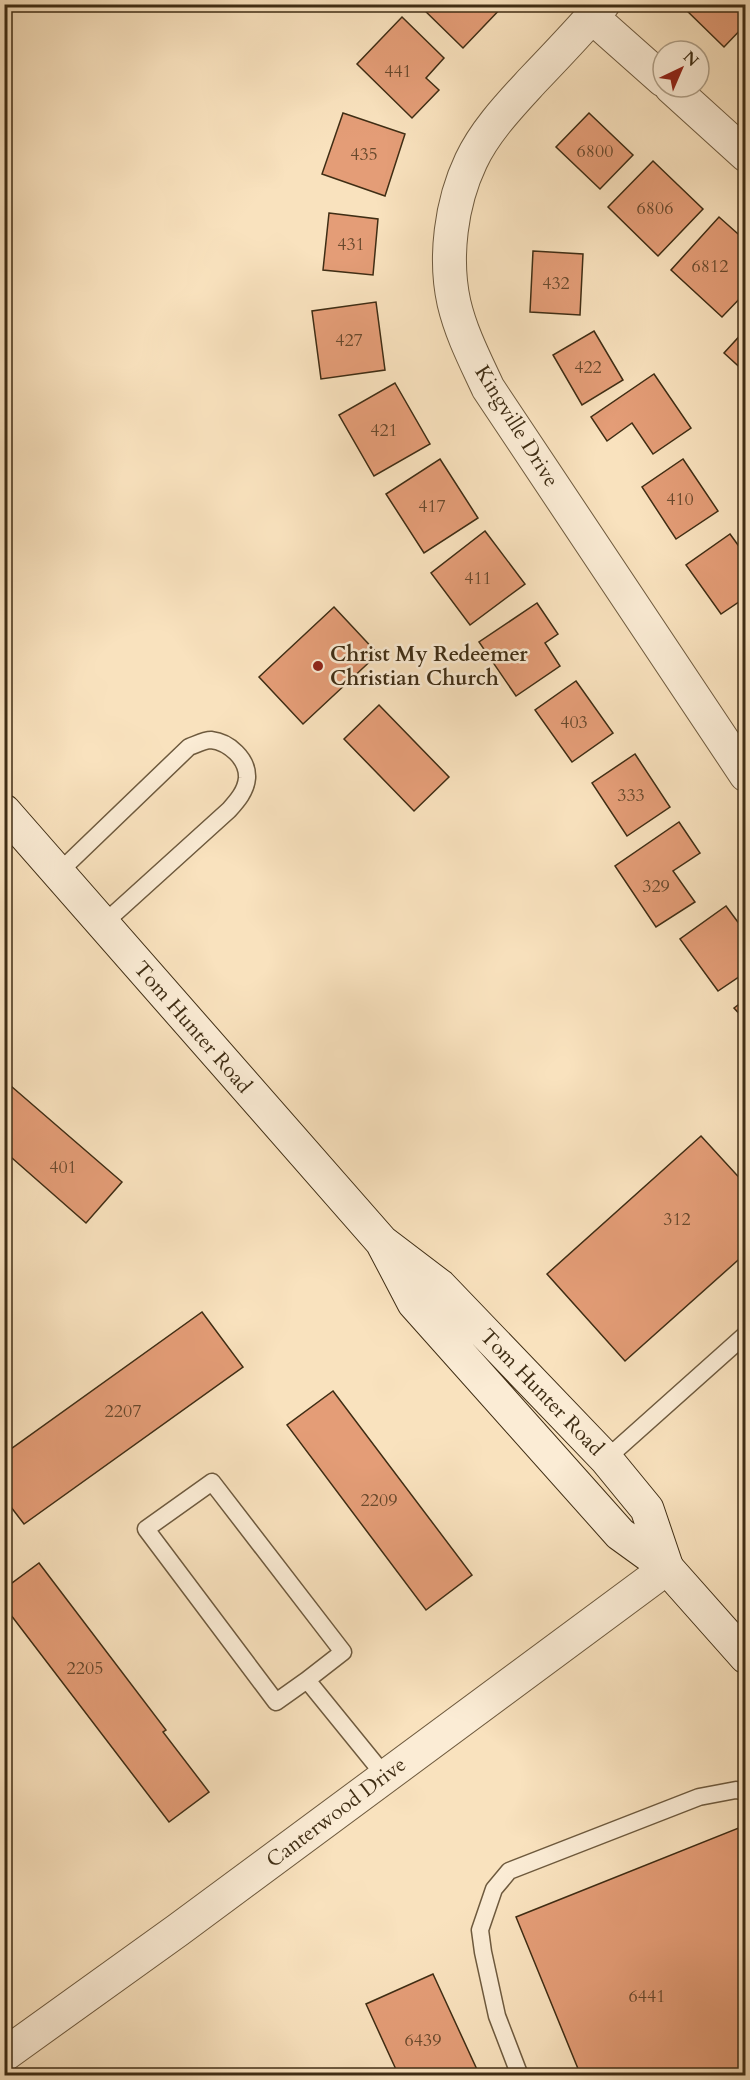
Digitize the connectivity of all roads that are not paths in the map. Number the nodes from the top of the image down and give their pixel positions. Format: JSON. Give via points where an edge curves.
{"nodes":[{"id":1,"x":598,"y":11,"type":"edge"},
{"id":2,"x":651,"y":67,"type":"edge"},
{"id":3,"x":684,"y":99,"type":"edge"},
{"id":4,"x":746,"y":154,"type":"edge"},
{"id":5,"x":746,"y":775,"type":"edge"},
{"id":6,"x":4,"y":811,"type":"edge"},
{"id":7,"x":58,"y":873,"type":"junction"},
{"id":8,"x":103,"y":924,"type":"junction"},
{"id":9,"x":382,"y":1242,"type":"junction"},
{"id":10,"x":746,"y":1334,"type":"edge"},
{"id":11,"x":606,"y":1459,"type":"junction"},
{"id":12,"x":667,"y":1568,"type":"junction"},
{"id":13,"x":746,"y":1657,"type":"edge"},
{"id":14,"x":307,"y":1680,"type":"junction"},
{"id":15,"x":385,"y":1776,"type":"junction"},
{"id":16,"x":746,"y":1792,"type":"edge"},
{"id":17,"x":4,"y":2055,"type":"edge"},
{"id":18,"x":520,"y":2076,"type":"edge"}],
"edges":[{"from":1,"to":2,"type":"street"},
{"from":1,"to":5,"type":"street","name":"Kingville Drive","via":[[510,104],[471,160],[457,200],[452,231],[449,269],[454,304],[488,388]]},
{"from":3,"to":4,"type":"street"},
{"from":6,"to":7,"type":"street","name":"Tom Hunter Road"},
{"from":7,"to":8,"type":"street","name":"Tom Hunter Road"},
{"from":7,"to":8,"type":"lane","via":[[189,747],[209,740],[229,745],[242,759],[247,777],[242,795]]},
{"from":8,"to":9,"type":"street","name":"Tom Hunter Road"},
{"from":9,"to":11,"type":"street","name":"Tom Hunter Road","via":[[440,1286]]},
{"from":9,"to":12,"type":"street","name":"Tom Hunter Road","via":[[414,1303],[620,1534]]},
{"from":10,"to":11,"type":"lane"},
{"from":11,"to":12,"type":"street","name":"Tom Hunter Road","via":[[647,1509]]},
{"from":12,"to":13,"type":"street","name":"Tom Hunter Road"},
{"from":12,"to":15,"type":"street","name":"Canterwood Drive"},
{"from":14,"to":14,"type":"lane","via":[[343,1652],[212,1482],[146,1529],[276,1702]]},
{"from":14,"to":15,"type":"lane"},
{"from":15,"to":17,"type":"street","name":"Canterwood Drive"},
{"from":16,"to":18,"type":"lane","via":[[736,1790],[689,1801],[509,1871],[494,1889],[480,1930],[483,1952],[497,2016]]}]}
